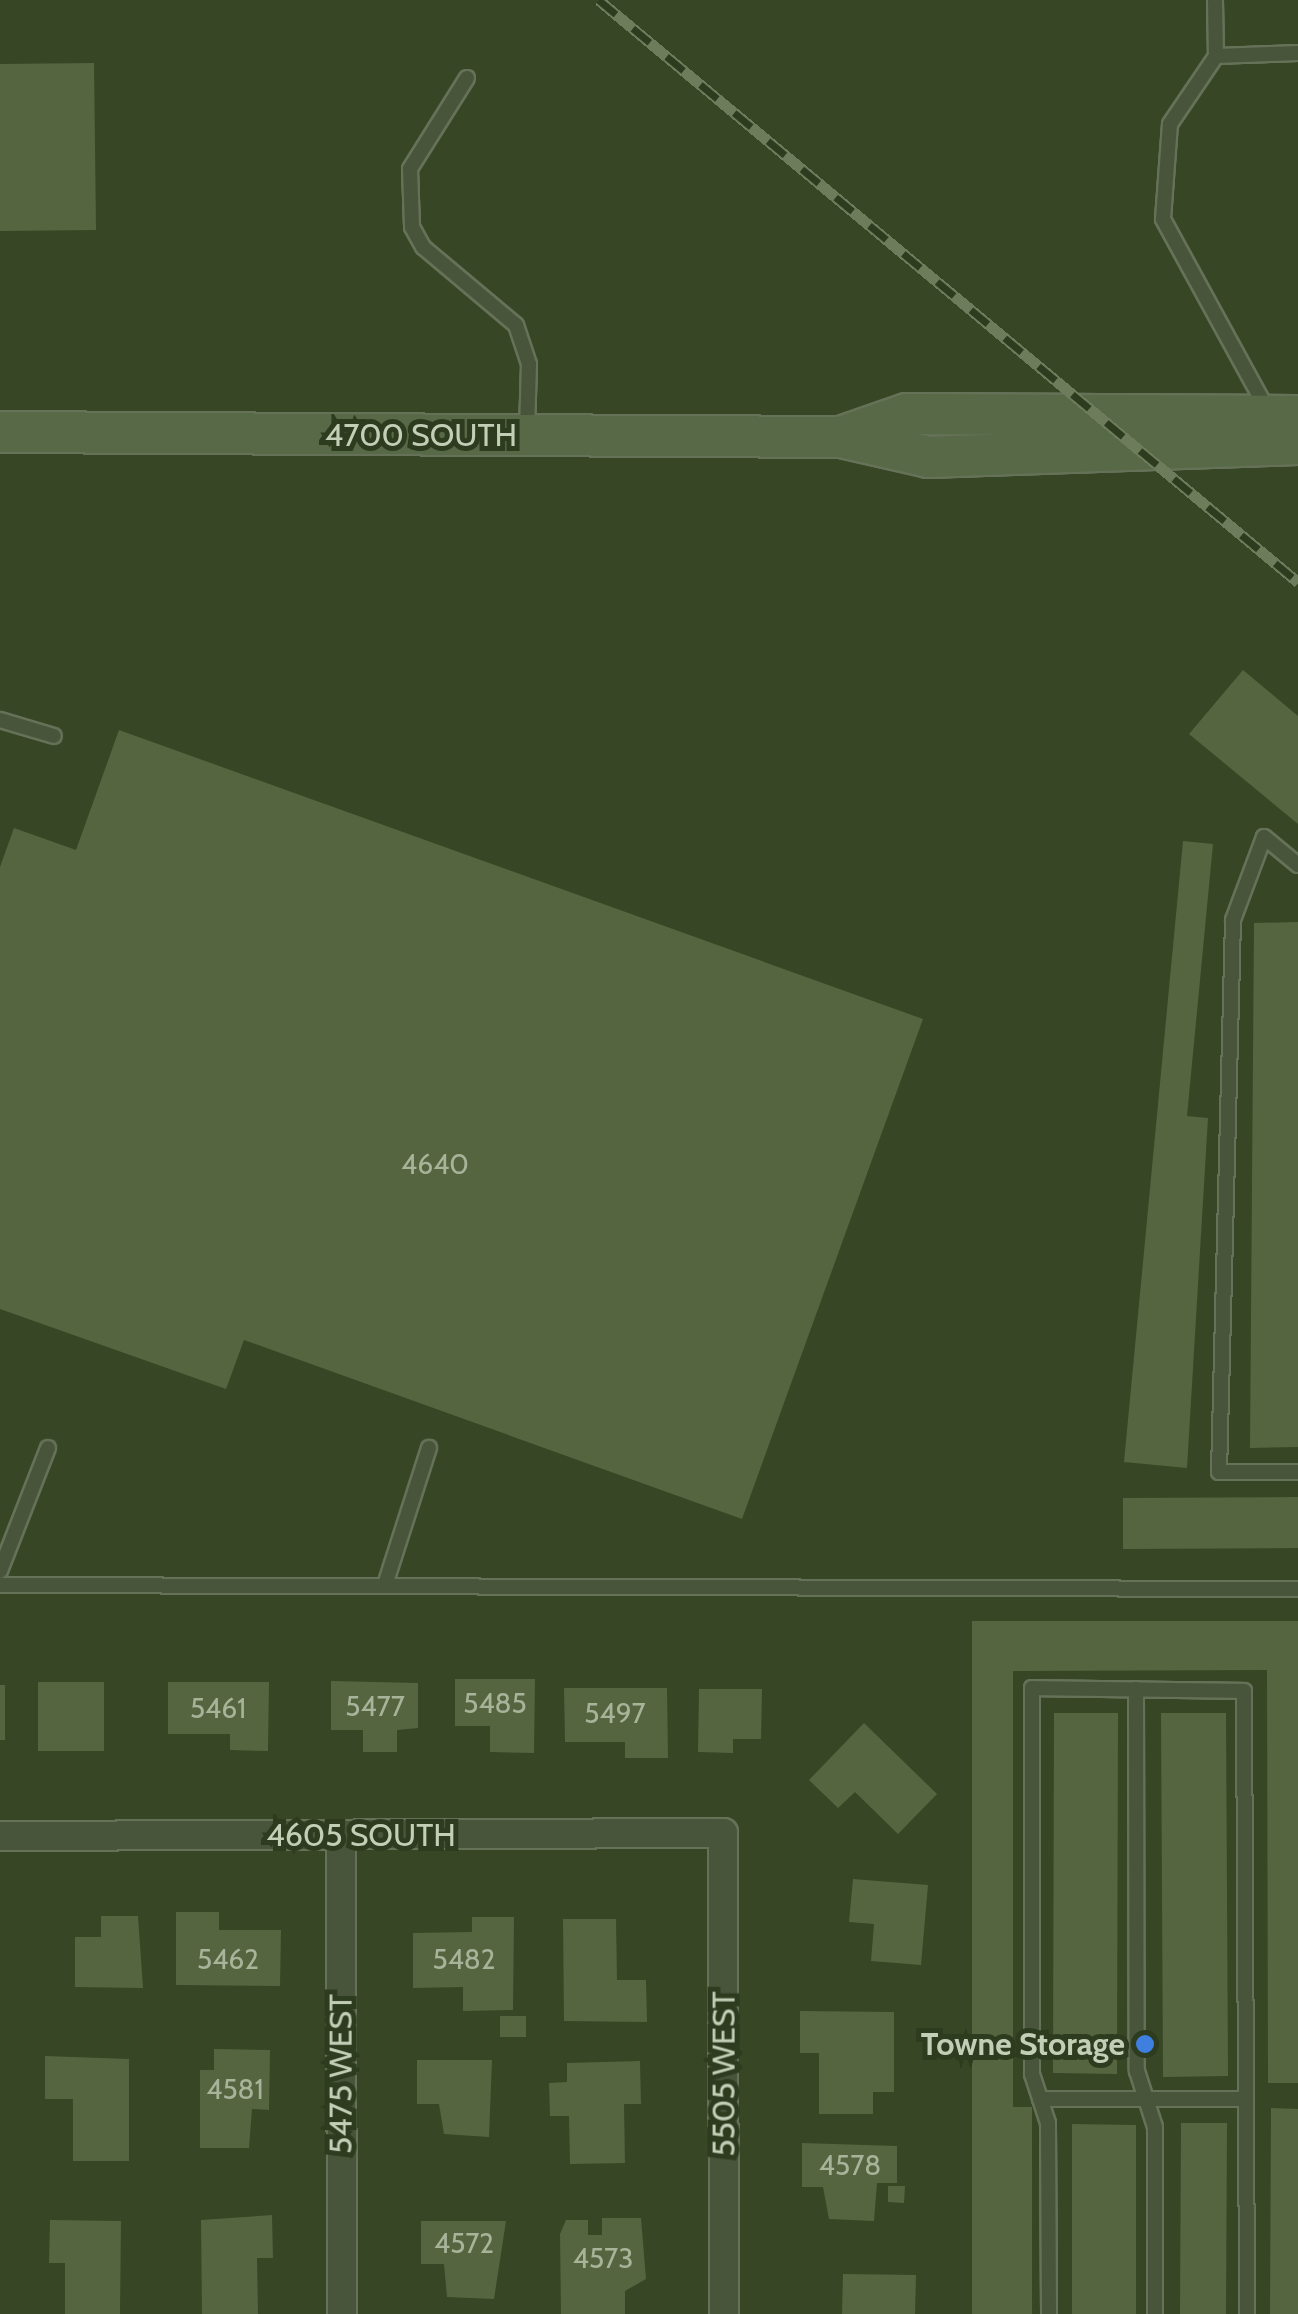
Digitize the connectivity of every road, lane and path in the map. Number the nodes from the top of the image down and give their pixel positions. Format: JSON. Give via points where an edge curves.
{"nodes":[{"id":1,"x":1215,"y":0,"type":"edge"},
{"id":2,"x":1298,"y":53,"type":"edge"},
{"id":3,"x":1216,"y":56,"type":"junction"},
{"id":4,"x":466,"y":78,"type":"dead end"},
{"id":5,"x":1283,"y":414,"type":"edge"},
{"id":6,"x":0,"y":432,"type":"edge"},
{"id":7,"x":526,"y":436,"type":"junction"},
{"id":8,"x":841,"y":437,"type":"junction"},
{"id":9,"x":1298,"y":444,"type":"edge"},
{"id":10,"x":0,"y":720,"type":"edge"},
{"id":11,"x":54,"y":736,"type":"dead end"},
{"id":12,"x":1298,"y":865,"type":"edge"},
{"id":13,"x":48,"y":1448,"type":"dead end"},
{"id":14,"x":429,"y":1448,"type":"dead end"},
{"id":15,"x":1298,"y":1472,"type":"edge"},
{"id":16,"x":0,"y":1571,"type":"edge"},
{"id":17,"x":0,"y":1585,"type":"edge"},
{"id":18,"x":384,"y":1585,"type":"junction"},
{"id":19,"x":1298,"y":1589,"type":"edge"},
{"id":20,"x":1136,"y":1689,"type":"junction"},
{"id":21,"x":723,"y":1833,"type":"joint"},
{"id":22,"x":341,"y":1835,"type":"junction"},
{"id":23,"x":0,"y":1836,"type":"edge"},
{"id":24,"x":1246,"y":2099,"type":"junction"},
{"id":25,"x":1040,"y":2100,"type":"junction"},
{"id":26,"x":1146,"y":2100,"type":"junction"},
{"id":27,"x":342,"y":2314,"type":"edge"},
{"id":28,"x":724,"y":2314,"type":"edge"},
{"id":29,"x":1049,"y":2314,"type":"edge"},
{"id":30,"x":1155,"y":2314,"type":"edge"},
{"id":31,"x":1247,"y":2314,"type":"edge"}],
"edges":[{"from":1,"to":3,"type":"lane"},
{"from":2,"to":3,"type":"lane"},
{"from":3,"to":5,"type":"lane","via":[[1170,124],[1163,218]]},
{"from":4,"to":7,"type":"lane","via":[[410,169],[412,227],[423,248],[516,325],[529,364]]},
{"from":5,"to":8,"type":"main road","name":"4700 SOUTH","via":[[908,414]]},
{"from":6,"to":7,"type":"main road","name":"4700 SOUTH"},
{"from":7,"to":8,"type":"main road","name":"4700 SOUTH"},
{"from":8,"to":9,"type":"main road","name":"4700 SOUTH","via":[[928,457]]},
{"from":10,"to":11,"type":"lane"},
{"from":12,"to":15,"type":"lane","via":[[1264,837],[1233,920],[1219,1472]]},
{"from":13,"to":16,"type":"lane"},
{"from":14,"to":18,"type":"lane"},
{"from":17,"to":18,"type":"lane"},
{"from":18,"to":19,"type":"lane"},
{"from":20,"to":24,"type":"lane","via":[[1244,1690]]},
{"from":20,"to":25,"type":"lane","via":[[1032,1688],[1032,2074]]},
{"from":20,"to":26,"type":"lane","via":[[1137,2070]]},
{"from":21,"to":22,"type":"street","name":"4605 SOUTH"},
{"from":21,"to":28,"type":"street","name":"5505 WEST"},
{"from":22,"to":23,"type":"street","name":"4605 SOUTH"},
{"from":22,"to":27,"type":"street","name":"5475 WEST"},
{"from":24,"to":26,"type":"lane"},
{"from":24,"to":31,"type":"lane"},
{"from":25,"to":26,"type":"lane"},
{"from":25,"to":29,"type":"lane"},
{"from":26,"to":30,"type":"lane","via":[[1155,2127]]}]}
